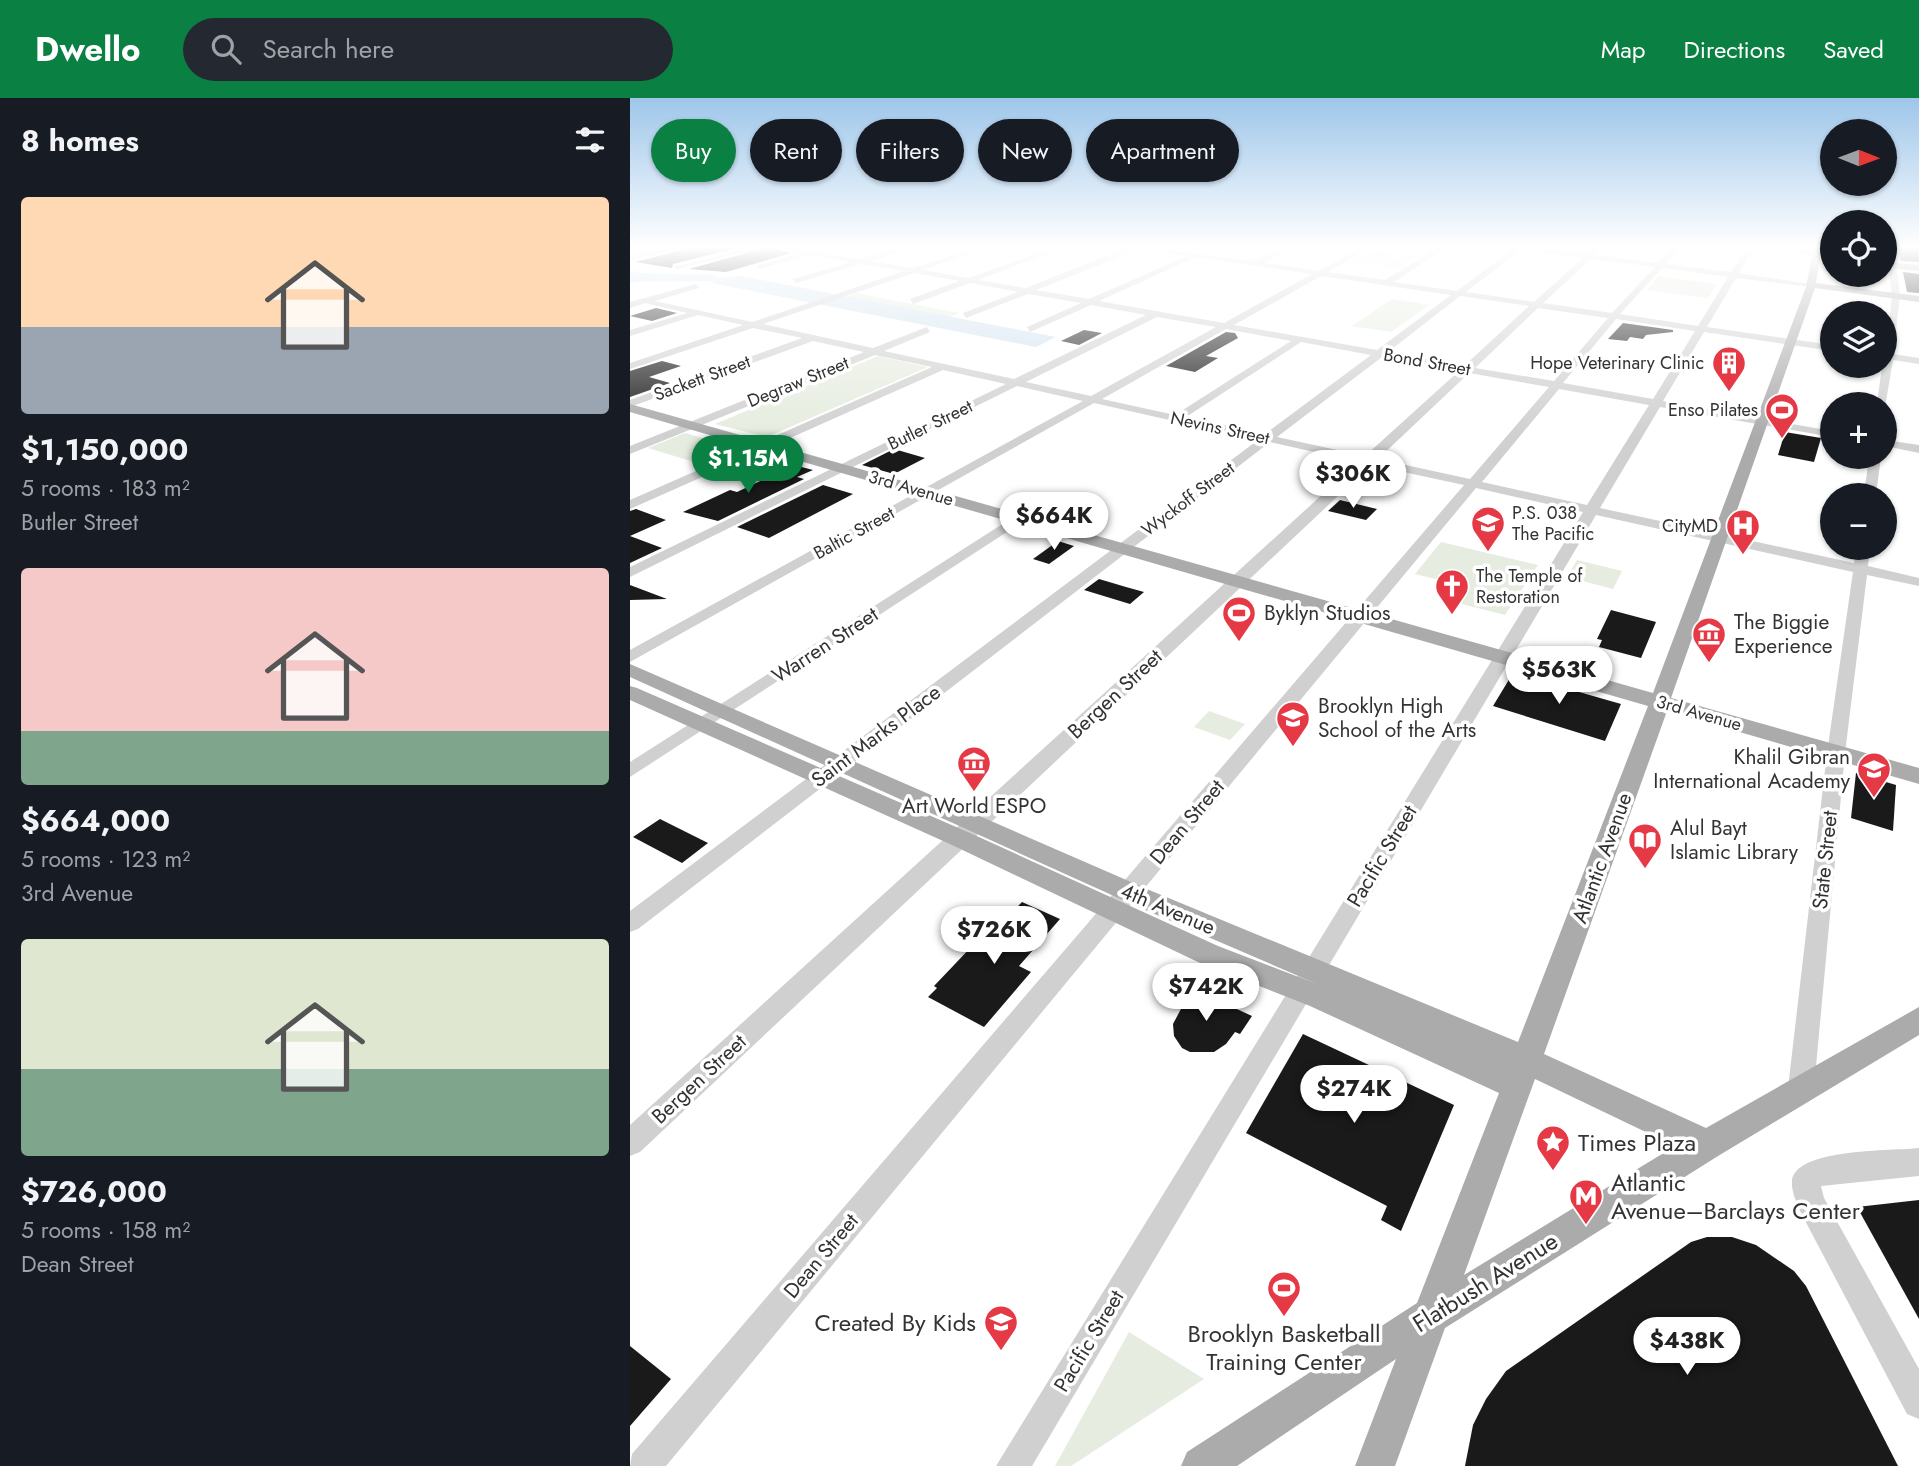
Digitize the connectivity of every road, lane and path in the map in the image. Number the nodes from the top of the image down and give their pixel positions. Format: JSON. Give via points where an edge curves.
{"nodes":[{"id":1,"x":688,"y":310,"type":"edge"},
{"id":2,"x":796,"y":310,"type":"edge"},
{"id":3,"x":979,"y":310,"type":"edge"},
{"id":4,"x":1072,"y":310,"type":"edge"},
{"id":5,"x":1129,"y":310,"type":"edge"},
{"id":6,"x":1260,"y":310,"type":"edge"},
{"id":7,"x":1437,"y":310,"type":"edge"},
{"id":8,"x":1530,"y":310,"type":"edge"},
{"id":9,"x":1570,"y":310,"type":"edge"},
{"id":10,"x":1620,"y":310,"type":"edge"},
{"id":11,"x":1712,"y":310,"type":"edge"},
{"id":12,"x":1803,"y":310,"type":"edge"},
{"id":13,"x":698,"y":312,"type":"junction"},
{"id":14,"x":1154,"y":314,"type":"junction"},
{"id":15,"x":966,"y":315,"type":"dead end"},
{"id":16,"x":1615,"y":316,"type":"junction"},
{"id":17,"x":753,"y":324,"type":"junction"},
{"id":18,"x":1224,"y":326,"type":"junction"},
{"id":19,"x":1030,"y":328,"type":"dead end"},
{"id":20,"x":1700,"y":329,"type":"junction"},
{"id":21,"x":927,"y":330,"type":"dead end"},
{"id":22,"x":630,"y":333,"type":"edge"},
{"id":23,"x":813,"y":338,"type":"junction"},
{"id":24,"x":1300,"y":339,"type":"junction"},
{"id":25,"x":1791,"y":342,"type":"junction"},
{"id":26,"x":1820,"y":346,"type":"edge"},
{"id":27,"x":875,"y":352,"type":"junction"},
{"id":28,"x":1379,"y":354,"type":"junction"},
{"id":29,"x":1897,"y":358,"type":"edge"},
{"id":30,"x":1919,"y":361,"type":"edge"},
{"id":31,"x":630,"y":366,"type":"edge"},
{"id":32,"x":943,"y":366,"type":"junction"},
{"id":33,"x":1465,"y":369,"type":"junction"},
{"id":34,"x":1015,"y":382,"type":"junction"},
{"id":35,"x":1556,"y":385,"type":"junction"},
{"id":36,"x":1093,"y":400,"type":"junction"},
{"id":37,"x":1655,"y":403,"type":"junction"},
{"id":38,"x":630,"y":406,"type":"edge"},
{"id":39,"x":1176,"y":419,"type":"junction"},
{"id":40,"x":1762,"y":421,"type":"junction"},
{"id":41,"x":691,"y":426,"type":"junction"},
{"id":42,"x":1820,"y":432,"type":"edge"},
{"id":43,"x":1267,"y":439,"type":"junction"},
{"id":44,"x":1897,"y":445,"type":"edge"},
{"id":45,"x":762,"y":446,"type":"junction"},
{"id":46,"x":1919,"y":449,"type":"edge"},
{"id":47,"x":630,"y":450,"type":"edge"},
{"id":48,"x":1366,"y":460,"type":"junction"},
{"id":49,"x":841,"y":468,"type":"junction"},
{"id":50,"x":1474,"y":484,"type":"junction"},
{"id":51,"x":926,"y":493,"type":"junction"},
{"id":52,"x":630,"y":505,"type":"edge"},
{"id":53,"x":1591,"y":509,"type":"junction"},
{"id":54,"x":1020,"y":519,"type":"junction"},
{"id":55,"x":1719,"y":538,"type":"junction"},
{"id":56,"x":1122,"y":549,"type":"junction"},
{"id":57,"x":1861,"y":560,"type":"edge"},
{"id":58,"x":1860,"y":569,"type":"junction"},
{"id":59,"x":630,"y":573,"type":"edge"},
{"id":60,"x":1236,"y":581,"type":"junction"},
{"id":61,"x":1919,"y":582,"type":"edge"},
{"id":62,"x":1361,"y":617,"type":"junction"},
{"id":63,"x":630,"y":657,"type":"edge"},
{"id":64,"x":1501,"y":657,"type":"junction"},
{"id":65,"x":630,"y":670,"type":"edge"},
{"id":66,"x":630,"y":692,"type":"edge"},
{"id":67,"x":1658,"y":702,"type":"junction"},
{"id":68,"x":722,"y":711,"type":"junction"},
{"id":69,"x":702,"y":724,"type":"junction"},
{"id":70,"x":1836,"y":753,"type":"junction"},
{"id":71,"x":840,"y":763,"type":"junction"},
{"id":72,"x":630,"y":771,"type":"edge"},
{"id":73,"x":1919,"y":776,"type":"edge"},
{"id":74,"x":821,"y":778,"type":"junction"},
{"id":75,"x":969,"y":831,"type":"junction"},
{"id":76,"x":1120,"y":902,"type":"junction"},
{"id":77,"x":630,"y":923,"type":"edge"},
{"id":78,"x":1307,"y":981,"type":"junction"},
{"id":79,"x":1919,"y":1020,"type":"edge"},
{"id":80,"x":1521,"y":1074,"type":"junction"},
{"id":81,"x":1801,"y":1088,"type":"junction"},
{"id":82,"x":630,"y":1143,"type":"edge"},
{"id":83,"x":1707,"y":1145,"type":"junction"},
{"id":84,"x":1919,"y":1162,"type":"edge"},
{"id":85,"x":1430,"y":1316,"type":"junction"},
{"id":86,"x":1919,"y":1402,"type":"edge"},
{"id":87,"x":644,"y":1466,"type":"edge"},
{"id":88,"x":1013,"y":1466,"type":"edge"},
{"id":89,"x":1201,"y":1466,"type":"edge"},
{"id":90,"x":1375,"y":1466,"type":"edge"}],
"edges":[{"from":1,"to":13,"type":"street","name":"Nevins Street"},
{"from":2,"to":17,"type":"street"},
{"from":3,"to":15,"type":"street"},
{"from":4,"to":19,"type":"street"},
{"from":5,"to":14,"type":"street","name":"Bond Street"},
{"from":6,"to":18,"type":"street","name":"Baltic Street"},
{"from":7,"to":28,"type":"street","name":"Wyckoff Street"},
{"from":8,"to":33,"type":"street","name":"Bergen Street"},
{"from":9,"to":16,"type":"street"},
{"from":10,"to":16,"type":"street","name":"Dean Street"},
{"from":11,"to":20,"type":"street","name":"Pacific Street"},
{"from":12,"to":25,"type":"main road","name":"Atlantic Avenue"},
{"from":13,"to":17,"type":"street","name":"Nevins Street"},
{"from":13,"to":22,"type":"street"},
{"from":14,"to":18,"type":"street","name":"Bond Street"},
{"from":14,"to":34,"type":"street","name":"Butler Street"},
{"from":16,"to":20,"type":"street"},
{"from":16,"to":35,"type":"street","name":"Dean Street"},
{"from":17,"to":23,"type":"street","name":"Nevins Street"},
{"from":17,"to":31,"type":"street"},
{"from":18,"to":24,"type":"street","name":"Bond Street"},
{"from":18,"to":36,"type":"street","name":"Baltic Street"},
{"from":20,"to":25,"type":"street"},
{"from":20,"to":37,"type":"street","name":"Pacific Street"},
{"from":21,"to":27,"type":"street","name":"Degraw Street"},
{"from":23,"to":27,"type":"street","name":"Nevins Street"},
{"from":23,"to":38,"type":"street","name":"Sackett Street"},
{"from":24,"to":28,"type":"street","name":"Bond Street"},
{"from":24,"to":39,"type":"street"},
{"from":25,"to":26,"type":"street"},
{"from":25,"to":40,"type":"main road","name":"Atlantic Avenue"},
{"from":27,"to":32,"type":"street","name":"Nevins Street"},
{"from":27,"to":41,"type":"street","name":"Degraw Street"},
{"from":28,"to":33,"type":"street","name":"Bond Street"},
{"from":28,"to":43,"type":"street","name":"Wyckoff Street"},
{"from":29,"to":30,"type":"street"},
{"from":32,"to":34,"type":"street","name":"Nevins Street"},
{"from":32,"to":45,"type":"street"},
{"from":33,"to":35,"type":"street","name":"Bond Street"},
{"from":33,"to":48,"type":"street","name":"Bergen Street"},
{"from":34,"to":36,"type":"street","name":"Nevins Street"},
{"from":34,"to":49,"type":"street","name":"Butler Street"},
{"from":35,"to":37,"type":"street","name":"Bond Street"},
{"from":35,"to":50,"type":"street","name":"Dean Street"},
{"from":36,"to":39,"type":"street","name":"Nevins Street"},
{"from":36,"to":51,"type":"street","name":"Baltic Street"},
{"from":37,"to":40,"type":"street","name":"Bond Street"},
{"from":37,"to":53,"type":"street","name":"Pacific Street"},
{"from":38,"to":41,"type":"main road","name":"3rd Avenue"},
{"from":39,"to":43,"type":"street","name":"Nevins Street"},
{"from":40,"to":42,"type":"street","name":"Bond Street"},
{"from":40,"to":55,"type":"main road","name":"Atlantic Avenue"},
{"from":41,"to":45,"type":"main road","name":"3rd Avenue"},
{"from":41,"to":47,"type":"street","name":"Degraw Street"},
{"from":43,"to":48,"type":"street","name":"Nevins Street"},
{"from":43,"to":56,"type":"street","name":"Wyckoff Street"},
{"from":44,"to":46,"type":"street"},
{"from":45,"to":49,"type":"main road","name":"3rd Avenue"},
{"from":45,"to":52,"type":"street"},
{"from":48,"to":50,"type":"street","name":"Nevins Street"},
{"from":48,"to":60,"type":"street","name":"Bergen Street"},
{"from":49,"to":51,"type":"main road","name":"3rd Avenue"},
{"from":49,"to":59,"type":"street","name":"Butler Street"},
{"from":50,"to":53,"type":"street","name":"Nevins Street"},
{"from":50,"to":62,"type":"street","name":"Dean Street"},
{"from":51,"to":54,"type":"main road","name":"3rd Avenue"},
{"from":51,"to":63,"type":"street","name":"Baltic Street"},
{"from":53,"to":55,"type":"street","name":"Nevins Street"},
{"from":53,"to":64,"type":"street","name":"Pacific Street"},
{"from":54,"to":56,"type":"main road","name":"3rd Avenue"},
{"from":54,"to":68,"type":"street","name":"Warren Street"},
{"from":55,"to":58,"type":"street","name":"Nevins Street"},
{"from":55,"to":67,"type":"main road","name":"Atlantic Avenue"},
{"from":56,"to":60,"type":"main road","name":"3rd Avenue"},
{"from":56,"to":71,"type":"street","name":"Saint Marks Place"},
{"from":57,"to":58,"type":"street","name":"State Street"},
{"from":58,"to":61,"type":"street","name":"Nevins Street"},
{"from":58,"to":70,"type":"street","name":"State Street"},
{"from":60,"to":62,"type":"main road","name":"3rd Avenue"},
{"from":60,"to":75,"type":"street","name":"Bergen Street"},
{"from":62,"to":64,"type":"main road","name":"3rd Avenue"},
{"from":62,"to":76,"type":"street","name":"Dean Street"},
{"from":64,"to":67,"type":"main road","name":"3rd Avenue"},
{"from":64,"to":78,"type":"street","name":"Pacific Street"},
{"from":65,"to":68,"type":"main road","name":"4th Avenue"},
{"from":66,"to":69,"type":"main road","name":"4th Avenue"},
{"from":67,"to":70,"type":"main road","name":"3rd Avenue"},
{"from":67,"to":80,"type":"main road","name":"Atlantic Avenue"},
{"from":68,"to":69,"type":"street","name":"Warren Street"},
{"from":68,"to":71,"type":"main road","name":"4th Avenue"},
{"from":69,"to":72,"type":"street","name":"Warren Street"},
{"from":69,"to":74,"type":"main road","name":"4th Avenue"},
{"from":70,"to":73,"type":"main road","name":"3rd Avenue"},
{"from":70,"to":81,"type":"street","name":"State Street"},
{"from":71,"to":74,"type":"street","name":"Saint Marks Place"},
{"from":71,"to":75,"type":"main road","name":"4th Avenue"},
{"from":74,"to":75,"type":"main road","name":"4th Avenue"},
{"from":74,"to":77,"type":"street","name":"Saint Marks Place"},
{"from":75,"to":76,"type":"main road","name":"4th Avenue"},
{"from":75,"to":82,"type":"street","name":"Bergen Street"},
{"from":76,"to":78,"type":"main road","name":"4th Avenue"},
{"from":76,"to":87,"type":"street","name":"Dean Street"},
{"from":78,"to":80,"type":"main road","name":"4th Avenue"},
{"from":78,"to":88,"type":"street","name":"Pacific Street"},
{"from":79,"to":81,"type":"main road","name":"Flatbush Avenue"},
{"from":80,"to":83,"type":"main road","name":"4th Avenue"},
{"from":80,"to":85,"type":"main road","name":"Atlantic Avenue"},
{"from":81,"to":83,"type":"main road","name":"Flatbush Avenue"},
{"from":83,"to":85,"type":"main road","name":"Flatbush Avenue"},
{"from":84,"to":86,"type":"street","via":[[1816,1171],[1806,1181],[1819,1221]]},
{"from":85,"to":89,"type":"main road","name":"Flatbush Avenue"},
{"from":85,"to":90,"type":"main road","name":"Atlantic Avenue"}]}
